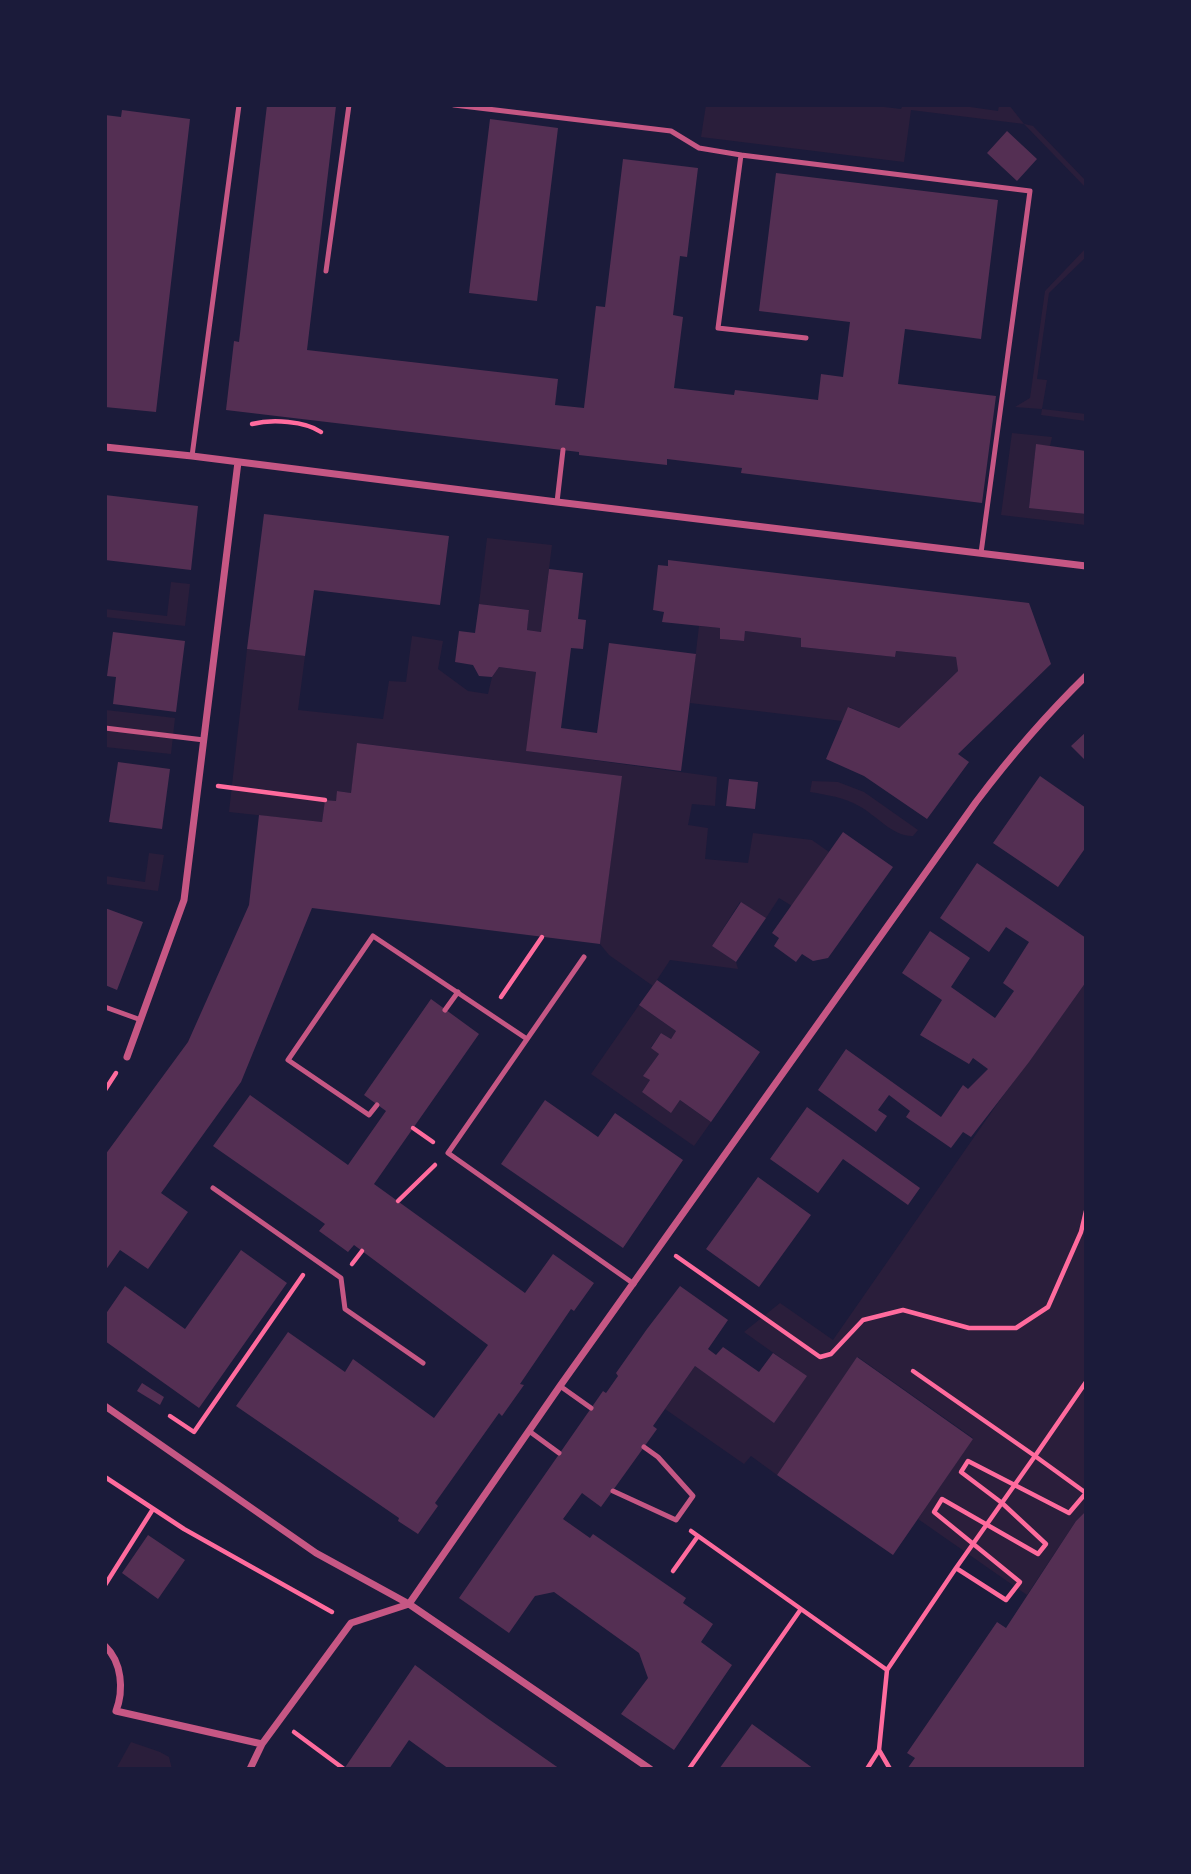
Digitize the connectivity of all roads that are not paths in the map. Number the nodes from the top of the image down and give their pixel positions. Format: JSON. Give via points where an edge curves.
{"nodes":[{"id":1,"x":239,"y":105,"type":"edge"},
{"id":2,"x":349,"y":105,"type":"edge"},
{"id":3,"x":454,"y":105,"type":"edge"},
{"id":4,"x":741,"y":155,"type":"junction"},
{"id":5,"x":326,"y":271,"type":"dead end"},
{"id":6,"x":806,"y":338,"type":"dead end"},
{"id":7,"x":105,"y":447,"type":"edge"},
{"id":8,"x":563,"y":450,"type":"dead end"},
{"id":9,"x":192,"y":456,"type":"junction"},
{"id":10,"x":238,"y":462,"type":"junction"},
{"id":11,"x":557,"y":502,"type":"junction"},
{"id":12,"x":981,"y":553,"type":"junction"},
{"id":13,"x":1086,"y":566,"type":"edge"},
{"id":14,"x":1086,"y":676,"type":"edge"},
{"id":15,"x":105,"y":728,"type":"edge"},
{"id":16,"x":204,"y":740,"type":"junction"},
{"id":17,"x":584,"y":957,"type":"dead end"},
{"id":18,"x":458,"y":992,"type":"junction"},
{"id":19,"x":105,"y":1007,"type":"edge"},
{"id":20,"x":446,"y":1010,"type":"dead end"},
{"id":21,"x":141,"y":1020,"type":"junction"},
{"id":22,"x":527,"y":1039,"type":"junction"},
{"id":23,"x":127,"y":1057,"type":"dead end"},
{"id":24,"x":377,"y":1105,"type":"dead end"},
{"id":25,"x":213,"y":1188,"type":"dead end"},
{"id":26,"x":634,"y":1284,"type":"junction"},
{"id":27,"x":423,"y":1363,"type":"dead end"},
{"id":28,"x":560,"y":1386,"type":"junction"},
{"id":29,"x":105,"y":1406,"type":"edge"},
{"id":30,"x":591,"y":1408,"type":"dead end"},
{"id":31,"x":529,"y":1431,"type":"junction"},
{"id":32,"x":644,"y":1447,"type":"dead end"},
{"id":33,"x":559,"y":1453,"type":"dead end"},
{"id":34,"x":613,"y":1492,"type":"dead end"},
{"id":35,"x":409,"y":1604,"type":"junction"},
{"id":36,"x":105,"y":1646,"type":"edge"},
{"id":37,"x":262,"y":1744,"type":"junction"},
{"id":38,"x":250,"y":1769,"type":"edge"},
{"id":39,"x":650,"y":1769,"type":"edge"}],
"edges":[{"from":1,"to":9,"type":"lane"},
{"from":2,"to":5,"type":"lane"},
{"from":3,"to":4,"type":"lane","via":[[671,131],[699,148]]},
{"from":4,"to":6,"type":"lane","via":[[718,328]]},
{"from":4,"to":12,"type":"lane","via":[[1030,191]]},
{"from":7,"to":9,"type":"street"},
{"from":8,"to":11,"type":"lane"},
{"from":9,"to":10,"type":"street"},
{"from":10,"to":11,"type":"street"},
{"from":10,"to":16,"type":"street"},
{"from":11,"to":12,"type":"street"},
{"from":12,"to":13,"type":"street"},
{"from":14,"to":26,"type":"street","via":[[983,792]]},
{"from":15,"to":16,"type":"lane"},
{"from":16,"to":21,"type":"street","via":[[184,900]]},
{"from":17,"to":22,"type":"lane"},
{"from":18,"to":20,"type":"lane"},
{"from":18,"to":22,"type":"lane"},
{"from":18,"to":24,"type":"lane","via":[[373,936],[288,1060],[369,1115]]},
{"from":19,"to":21,"type":"lane"},
{"from":21,"to":23,"type":"street"},
{"from":22,"to":26,"type":"lane","via":[[448,1153]]},
{"from":25,"to":27,"type":"lane","via":[[341,1278],[345,1309]]},
{"from":26,"to":28,"type":"street"},
{"from":28,"to":30,"type":"lane"},
{"from":28,"to":31,"type":"street"},
{"from":29,"to":35,"type":"street","via":[[316,1553]]},
{"from":31,"to":33,"type":"lane"},
{"from":31,"to":35,"type":"street"},
{"from":32,"to":34,"type":"lane","via":[[693,1496],[676,1520]]},
{"from":35,"to":37,"type":"street","via":[[351,1623]]},
{"from":35,"to":39,"type":"street"},
{"from":36,"to":37,"type":"street","via":[[121,1680],[116,1711]]},
{"from":37,"to":38,"type":"street"}]}
